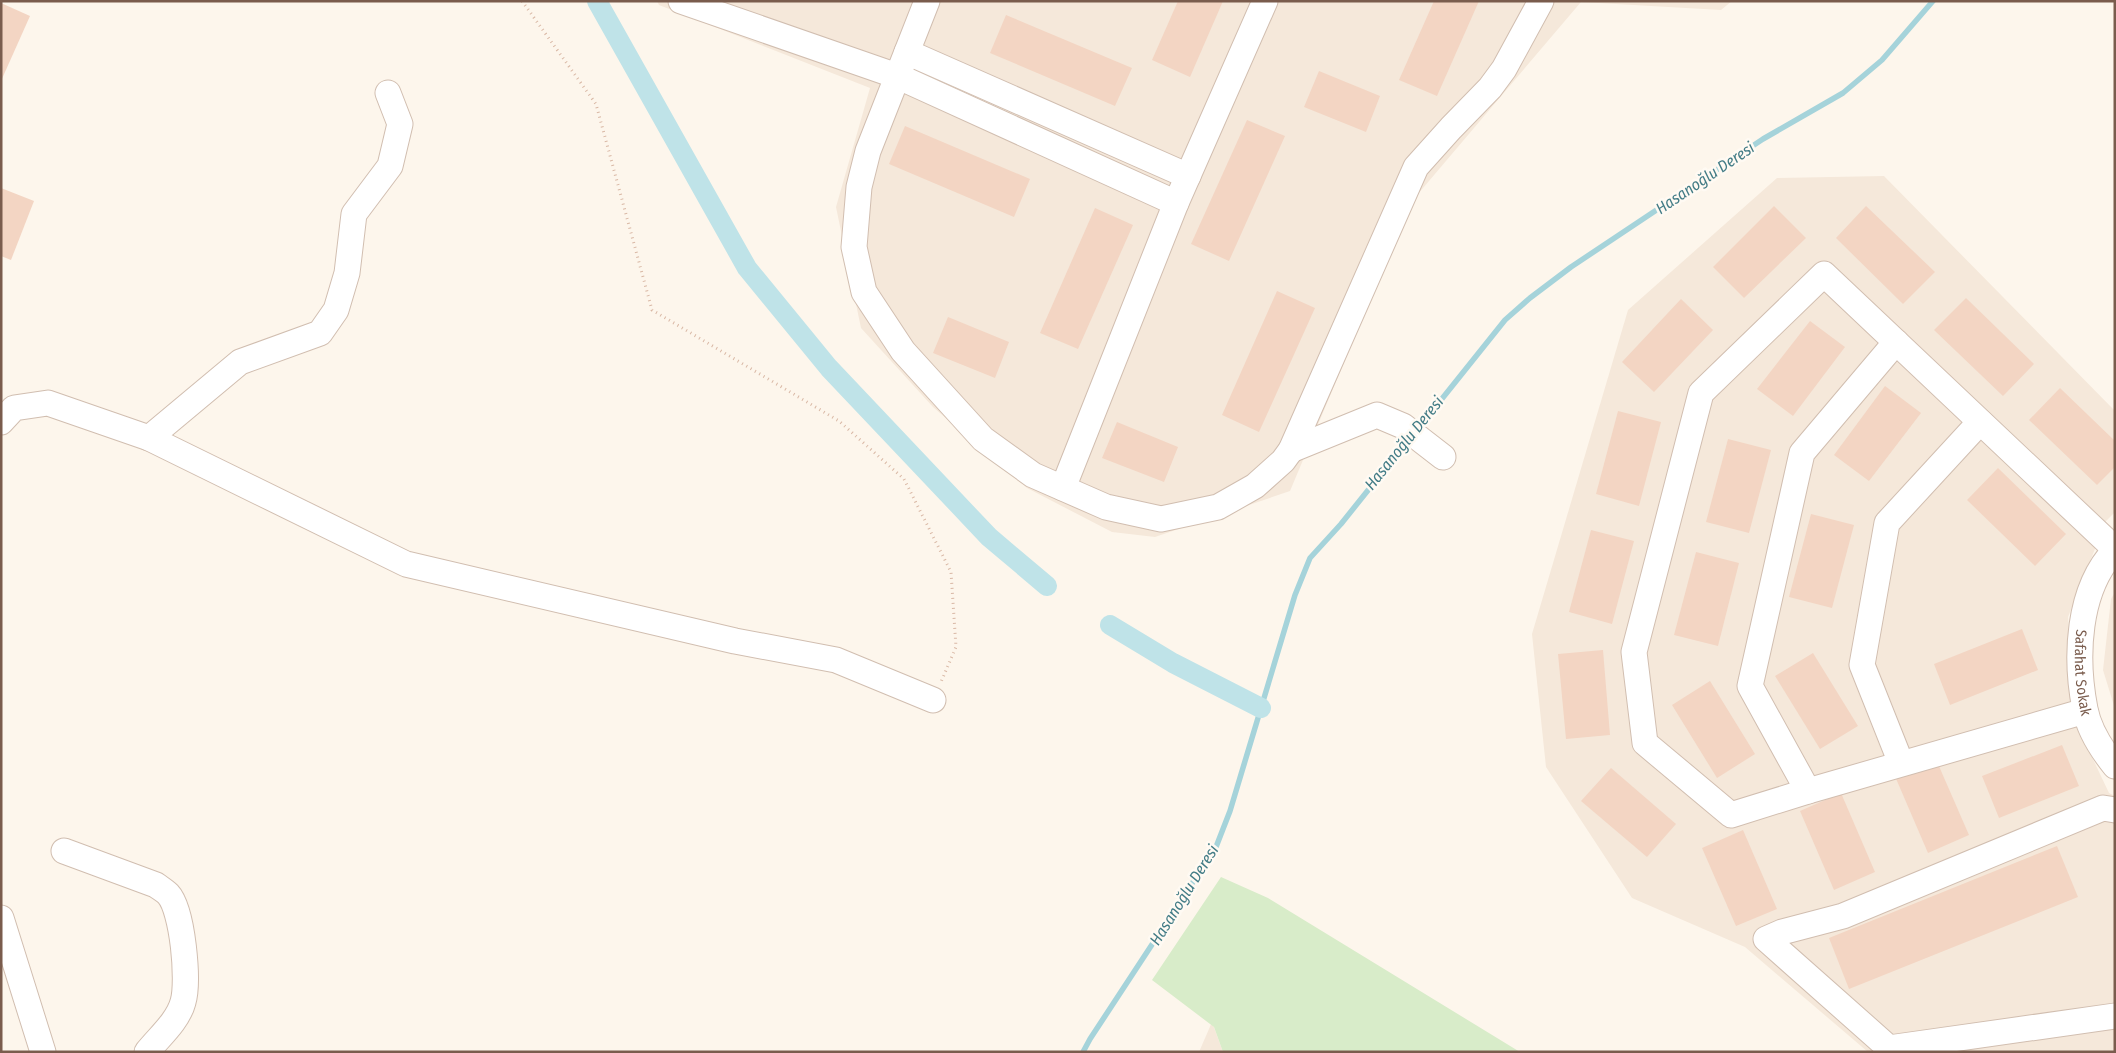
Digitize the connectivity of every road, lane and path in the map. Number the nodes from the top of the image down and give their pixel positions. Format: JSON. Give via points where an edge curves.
{"nodes":[{"id":1,"x":522,"y":1,"type":"edge"},
{"id":2,"x":927,"y":1,"type":"edge"},
{"id":3,"x":1265,"y":1,"type":"edge"},
{"id":4,"x":1541,"y":1,"type":"edge"},
{"id":5,"x":698,"y":4,"type":"edge"},
{"id":6,"x":907,"y":52,"type":"junction"},
{"id":7,"x":897,"y":76,"type":"junction"},
{"id":8,"x":388,"y":93,"type":"dead end"},
{"id":9,"x":1188,"y":176,"type":"junction"},
{"id":10,"x":1176,"y":203,"type":"junction"},
{"id":11,"x":1896,"y":342,"type":"junction"},
{"id":12,"x":1,"y":422,"type":"edge"},
{"id":13,"x":1980,"y":422,"type":"junction"},
{"id":14,"x":149,"y":438,"type":"junction"},
{"id":15,"x":1291,"y":450,"type":"junction"},
{"id":16,"x":1443,"y":457,"type":"dead end"},
{"id":17,"x":1063,"y":488,"type":"junction"},
{"id":18,"x":2115,"y":550,"type":"edge"},
{"id":19,"x":933,"y":700,"type":"joint"},
{"id":20,"x":2085,"y":711,"type":"junction"},
{"id":21,"x":1901,"y":764,"type":"junction"},
{"id":22,"x":2115,"y":766,"type":"edge"},
{"id":23,"x":1808,"y":790,"type":"junction"},
{"id":24,"x":2115,"y":810,"type":"edge"},
{"id":25,"x":64,"y":851,"type":"dead end"},
{"id":26,"x":1,"y":918,"type":"edge"},
{"id":27,"x":2115,"y":1016,"type":"edge"},
{"id":28,"x":43,"y":1052,"type":"edge"},
{"id":29,"x":147,"y":1052,"type":"edge"}],
"edges":[{"from":1,"to":19,"type":"path","via":[[596,104],[652,310],[839,421],[904,480],[951,572],[956,647]]},
{"from":2,"to":6,"type":"street"},
{"from":3,"to":9,"type":"street"},
{"from":4,"to":15,"type":"street","via":[[1490,88],[1416,167]]},
{"from":5,"to":7,"type":"street"},
{"from":6,"to":7,"type":"street"},
{"from":6,"to":9,"type":"street"},
{"from":7,"to":10,"type":"street"},
{"from":7,"to":17,"type":"street","via":[[868,150],[859,187],[854,246],[864,292],[903,351],[983,438],[1034,475]]},
{"from":8,"to":14,"type":"street","via":[[400,124],[390,166],[354,214],[347,273],[336,310],[320,333],[240,362]]},
{"from":9,"to":10,"type":"street"},
{"from":10,"to":17,"type":"street"},
{"from":11,"to":13,"type":"street"},
{"from":11,"to":23,"type":"street","via":[[1802,453],[1750,686]]},
{"from":11,"to":23,"type":"street","via":[[1824,274],[1701,393],[1634,652],[1646,743],[1730,816]]},
{"from":12,"to":14,"type":"street","via":[[14,408],[48,403]]},
{"from":13,"to":18,"type":"street"},
{"from":13,"to":21,"type":"street","via":[[1887,522],[1862,665]]},
{"from":14,"to":19,"type":"street","via":[[406,564],[735,641],[836,660]]},
{"from":15,"to":16,"type":"street","via":[[1377,414],[1403,426]]},
{"from":15,"to":17,"type":"street","via":[[1255,486],[1218,507],[1161,519],[1106,507]]},
{"from":18,"to":20,"type":"street","name":"Safahat Sokak","via":[[2104,561],[2088,594],[2081,632],[2080,669]]},
{"from":20,"to":21,"type":"street"},
{"from":20,"to":22,"type":"street","name":"Safahat Sokak","via":[[2102,750]]},
{"from":21,"to":23,"type":"street"},
{"from":24,"to":27,"type":"street","via":[[2103,808],[1843,916],[1766,939],[1889,1048]]},
{"from":25,"to":29,"type":"street","via":[[156,885],[169,895],[179,915],[187,980],[183,1003]]},
{"from":26,"to":28,"type":"street"}]}
